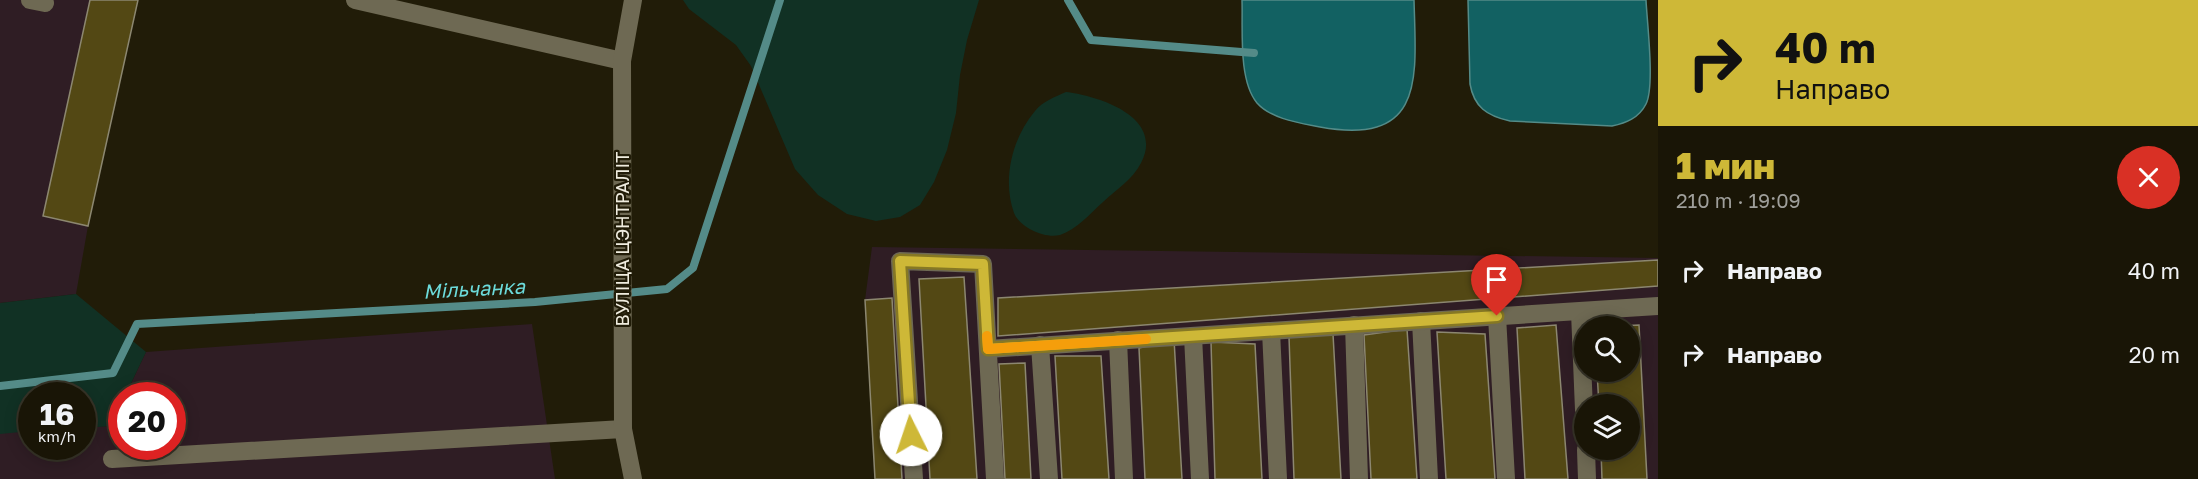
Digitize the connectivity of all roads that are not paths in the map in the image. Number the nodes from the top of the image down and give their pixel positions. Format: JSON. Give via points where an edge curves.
{"nodes":[{"id":1,"x":355,"y":0,"type":"edge"},
{"id":2,"x":633,"y":0,"type":"edge"},
{"id":3,"x":622,"y":61,"type":"junction"},
{"id":4,"x":1658,"y":306,"type":"edge"},
{"id":5,"x":1580,"y":312,"type":"junction"},
{"id":6,"x":1497,"y":316,"type":"junction"},
{"id":7,"x":1421,"y":321,"type":"junction"},
{"id":8,"x":1354,"y":326,"type":"junction"},
{"id":9,"x":1271,"y":331,"type":"junction"},
{"id":10,"x":1193,"y":336,"type":"junction"},
{"id":11,"x":1118,"y":340,"type":"junction"},
{"id":12,"x":1040,"y":345,"type":"junction"},
{"id":13,"x":988,"y":349,"type":"junction"},
{"id":14,"x":1583,"y":394,"type":"edge"},
{"id":15,"x":623,"y":429,"type":"junction"},
{"id":16,"x":186,"y":455,"type":"edge"},
{"id":17,"x":1586,"y":460,"type":"edge"},
{"id":18,"x":633,"y":479,"type":"edge"},
{"id":19,"x":914,"y":479,"type":"edge"},
{"id":20,"x":996,"y":479,"type":"edge"},
{"id":21,"x":1049,"y":479,"type":"edge"},
{"id":22,"x":1124,"y":479,"type":"edge"},
{"id":23,"x":1200,"y":479,"type":"edge"},
{"id":24,"x":1278,"y":479,"type":"edge"},
{"id":25,"x":1359,"y":479,"type":"edge"},
{"id":26,"x":1429,"y":479,"type":"edge"},
{"id":27,"x":1506,"y":479,"type":"edge"},
{"id":28,"x":1587,"y":479,"type":"edge"}],
"edges":[{"from":1,"to":3,"type":"street"},
{"from":2,"to":3,"type":"street","name":"ВУЛІЦА ЦЭНТРАЛІТ"},
{"from":3,"to":15,"type":"street","name":"ВУЛІЦА ЦЭНТРАЛІТ"},
{"from":4,"to":5,"type":"street"},
{"from":5,"to":6,"type":"street"},
{"from":5,"to":14,"type":"street"},
{"from":6,"to":7,"type":"street"},
{"from":6,"to":27,"type":"street"},
{"from":7,"to":8,"type":"street"},
{"from":7,"to":26,"type":"street"},
{"from":8,"to":9,"type":"street"},
{"from":8,"to":25,"type":"street"},
{"from":9,"to":10,"type":"street"},
{"from":9,"to":24,"type":"street"},
{"from":10,"to":11,"type":"street"},
{"from":10,"to":23,"type":"street"},
{"from":11,"to":12,"type":"street"},
{"from":11,"to":22,"type":"street"},
{"from":12,"to":13,"type":"street"},
{"from":12,"to":21,"type":"street"},
{"from":13,"to":19,"type":"street","via":[[983,264],[900,261]]},
{"from":13,"to":20,"type":"street"},
{"from":15,"to":16,"type":"street"},
{"from":15,"to":18,"type":"street","name":"ВУЛІЦА ЦЭНТРАЛІТ"},
{"from":17,"to":28,"type":"street"}]}
